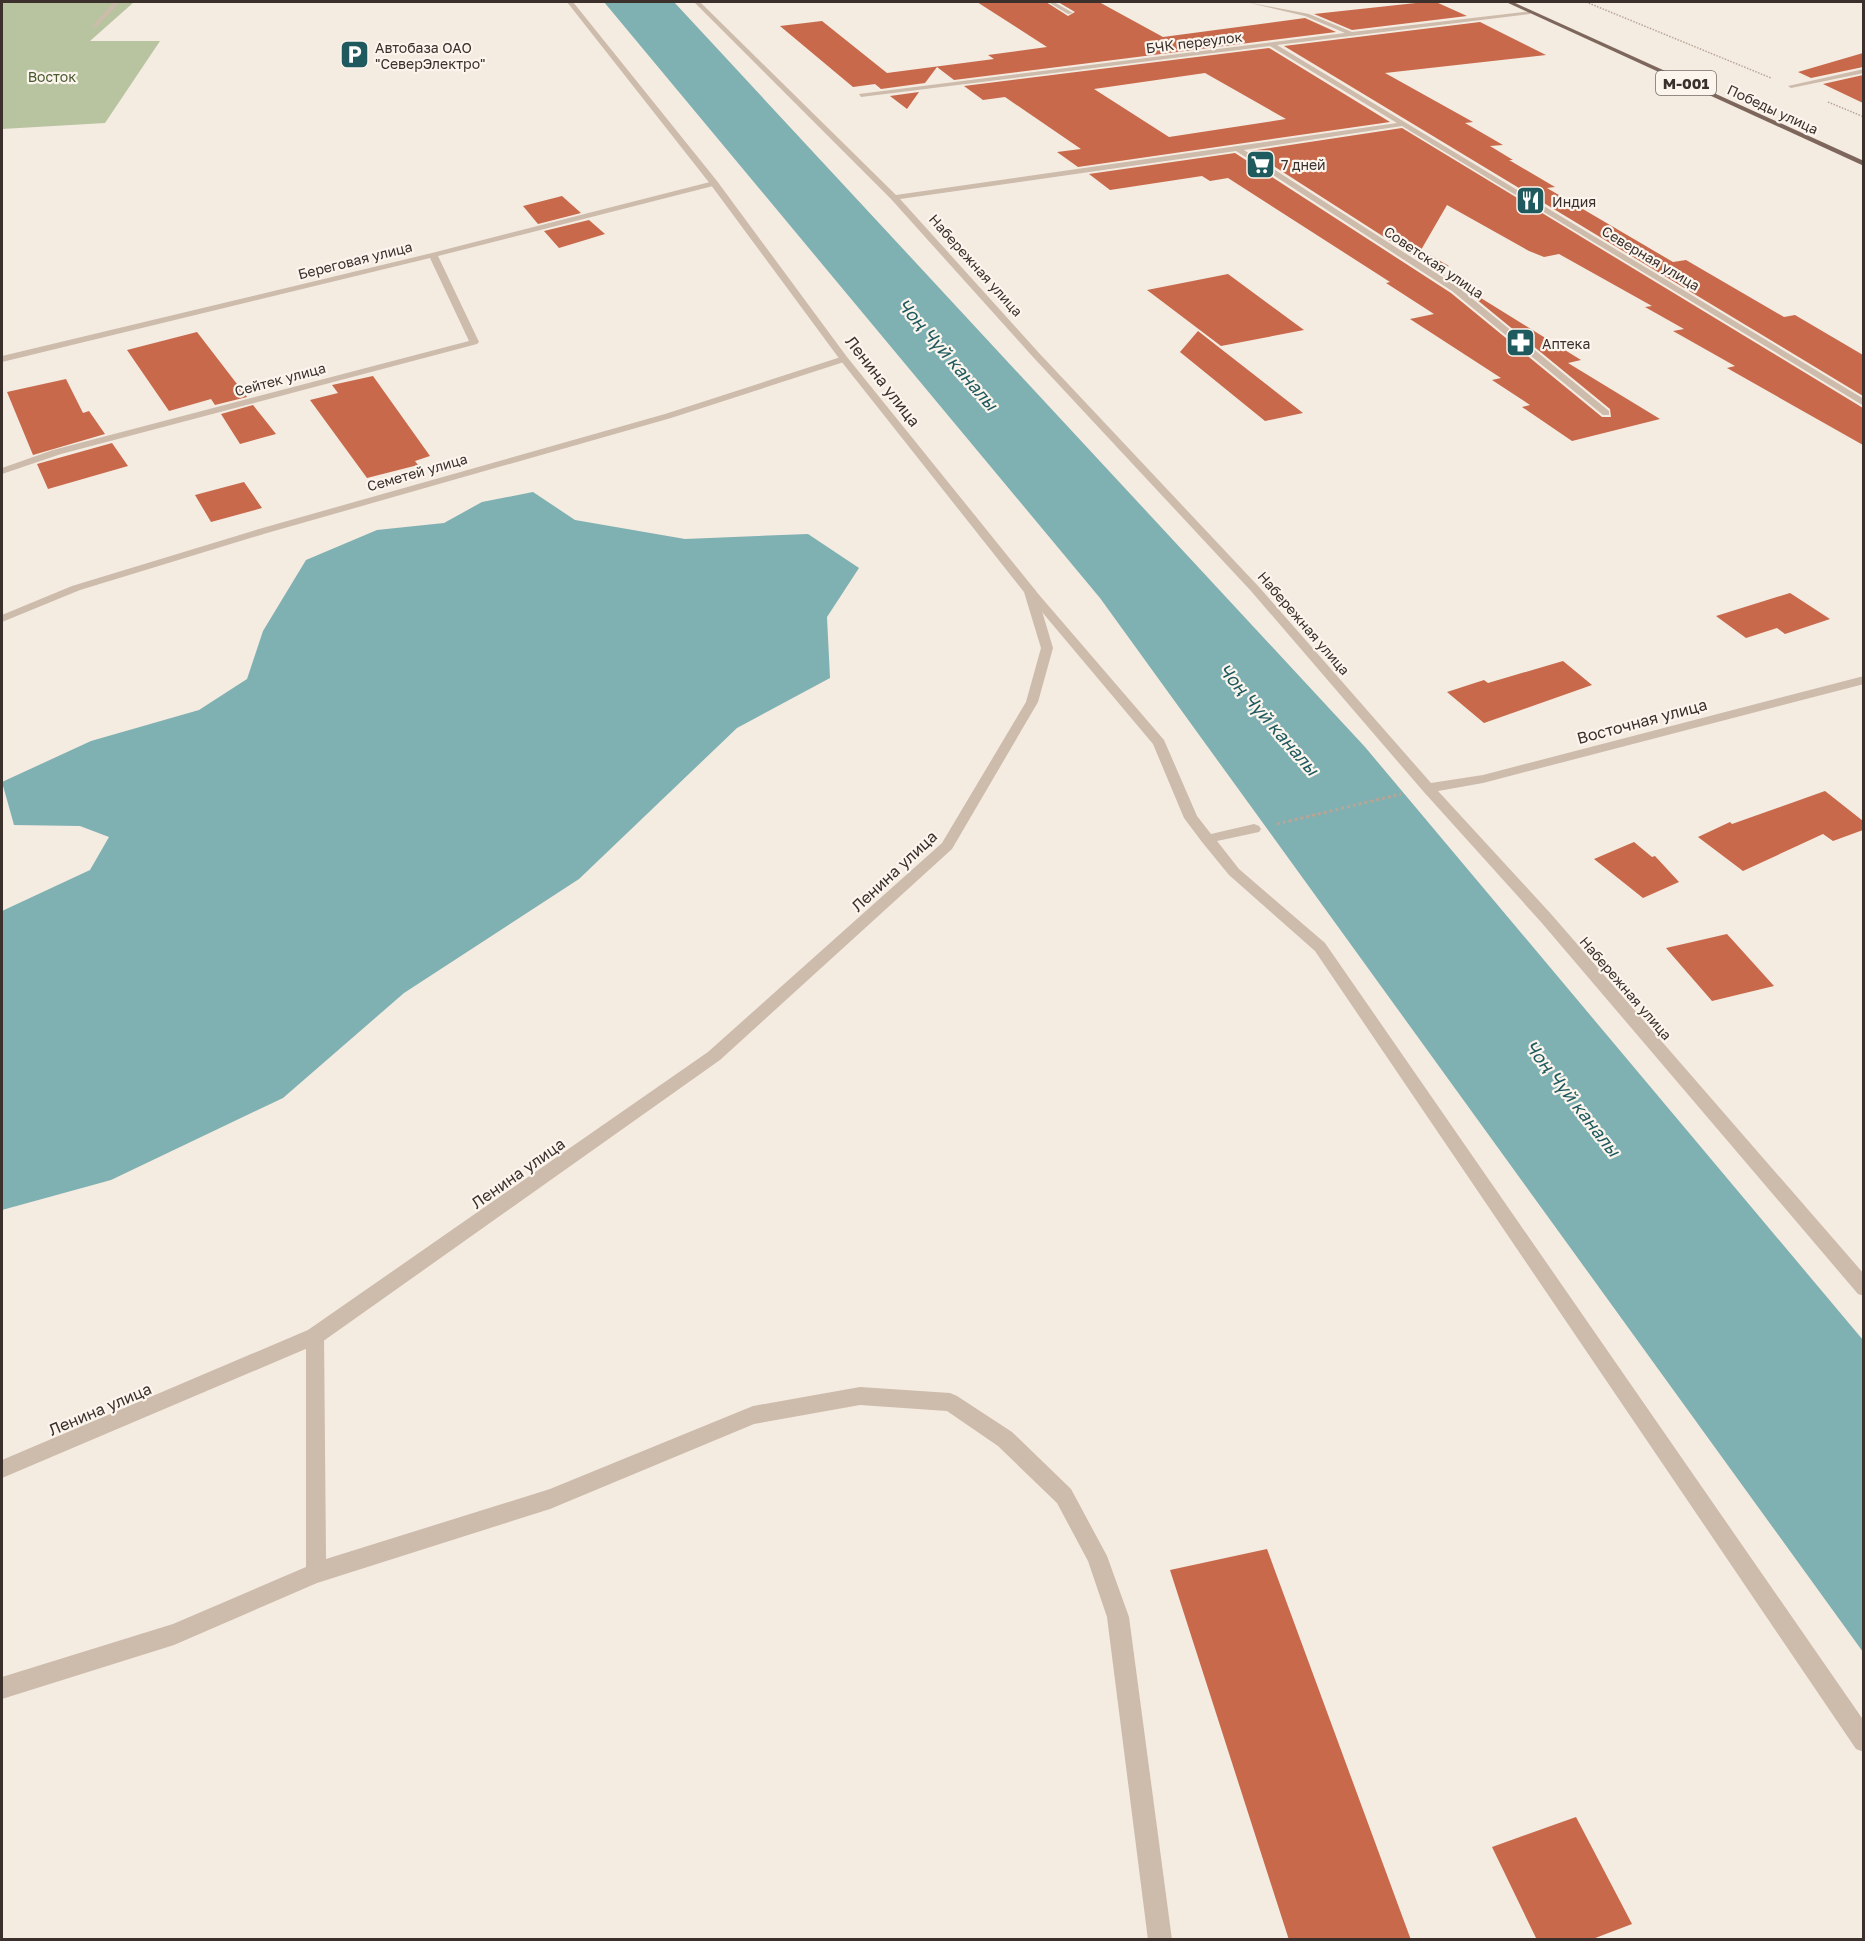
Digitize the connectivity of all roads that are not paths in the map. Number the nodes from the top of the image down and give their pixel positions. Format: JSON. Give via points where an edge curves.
{"nodes":[{"id":1,"x":117,"y":2,"type":"edge"},
{"id":2,"x":570,"y":2,"type":"edge"},
{"id":3,"x":697,"y":2,"type":"edge"},
{"id":4,"x":1051,"y":2,"type":"edge"},
{"id":5,"x":1249,"y":2,"type":"edge"},
{"id":6,"x":1509,"y":2,"type":"edge"},
{"id":7,"x":1530,"y":12,"type":"junction"},
{"id":8,"x":1070,"y":13,"type":"dead end"},
{"id":9,"x":94,"y":26,"type":"dead end"},
{"id":10,"x":1353,"y":34,"type":"junction"},
{"id":11,"x":1271,"y":44,"type":"junction"},
{"id":12,"x":1863,"y":71,"type":"edge"},
{"id":13,"x":1791,"y":86,"type":"road end"},
{"id":14,"x":861,"y":95,"type":"dead end"},
{"id":15,"x":1404,"y":124,"type":"junction"},
{"id":16,"x":1236,"y":148,"type":"junction"},
{"id":17,"x":1863,"y":164,"type":"edge"},
{"id":18,"x":714,"y":183,"type":"junction"},
{"id":19,"x":894,"y":197,"type":"junction"},
{"id":20,"x":433,"y":255,"type":"junction"},
{"id":21,"x":2,"y":359,"type":"edge"},
{"id":22,"x":844,"y":359,"type":"junction"},
{"id":23,"x":1863,"y":402,"type":"edge"},
{"id":24,"x":1606,"y":413,"type":"dead end"},
{"id":25,"x":2,"y":471,"type":"edge"},
{"id":26,"x":1030,"y":591,"type":"junction"},
{"id":27,"x":2,"y":619,"type":"edge"},
{"id":28,"x":1863,"y":680,"type":"edge"},
{"id":29,"x":1428,"y":788,"type":"junction"},
{"id":30,"x":1254,"y":829,"type":"road end"},
{"id":31,"x":1208,"y":839,"type":"junction"},
{"id":32,"x":1863,"y":1288,"type":"edge"},
{"id":33,"x":315,"y":1336,"type":"junction"},
{"id":34,"x":2,"y":1469,"type":"edge"},
{"id":35,"x":316,"y":1573,"type":"junction"},
{"id":36,"x":2,"y":1688,"type":"edge"},
{"id":37,"x":1863,"y":1741,"type":"edge"},
{"id":38,"x":1160,"y":1940,"type":"edge"}],
"edges":[{"from":1,"to":9,"type":"street"},
{"from":2,"to":18,"type":"street","name":"Ленина улица"},
{"from":3,"to":19,"type":"street","name":"Набережная улица"},
{"from":4,"to":8,"type":"street"},
{"from":5,"to":10,"type":"street","via":[[1307,15]]},
{"from":6,"to":7,"type":"main road","name":"Победы улица","number":"М-001"},
{"from":7,"to":10,"type":"street","name":"БЧК переулок"},
{"from":7,"to":17,"type":"main road","name":"Победы улица","number":"М-001"},
{"from":10,"to":11,"type":"street","name":"БЧК переулок"},
{"from":11,"to":14,"type":"street","name":"БЧК переулок"},
{"from":11,"to":15,"type":"street","name":"Северная улица"},
{"from":12,"to":13,"type":"street"},
{"from":15,"to":16,"type":"street"},
{"from":15,"to":23,"type":"street","name":"Северная улица"},
{"from":16,"to":19,"type":"street"},
{"from":16,"to":24,"type":"street","name":"Советская улица","via":[[1455,289]]},
{"from":18,"to":20,"type":"street","name":"Береговая улица"},
{"from":18,"to":22,"type":"street","name":"Ленина улица"},
{"from":19,"to":29,"type":"street","name":"Набережная улица","via":[[1255,589]]},
{"from":20,"to":21,"type":"street","name":"Береговая улица"},
{"from":20,"to":25,"type":"street","name":"Сейтек улица","via":[[474,342],[57,452]]},
{"from":22,"to":26,"type":"street","name":"Ленина улица"},
{"from":22,"to":27,"type":"street","name":"Семетей улица","via":[[668,416],[87,584]]},
{"from":26,"to":31,"type":"street","via":[[1159,743],[1191,818]]},
{"from":26,"to":33,"type":"street","name":"Ленина улица","via":[[1047,648],[1032,702],[947,846],[714,1056]]},
{"from":28,"to":29,"type":"street","name":"Восточная улица","via":[[1483,779]]},
{"from":29,"to":32,"type":"street","name":"Набережная улица","via":[[1546,918]]},
{"from":30,"to":31,"type":"street"},
{"from":31,"to":37,"type":"street","via":[[1234,872],[1320,947]]},
{"from":33,"to":34,"type":"street","name":"Ленина улица"},
{"from":33,"to":35,"type":"street"},
{"from":35,"to":36,"type":"street","via":[[174,1634]]},
{"from":35,"to":38,"type":"street","via":[[550,1499],[753,1415],[860,1396],[950,1402],[1005,1439],[1064,1496],[1097,1556],[1118,1617]]}]}
